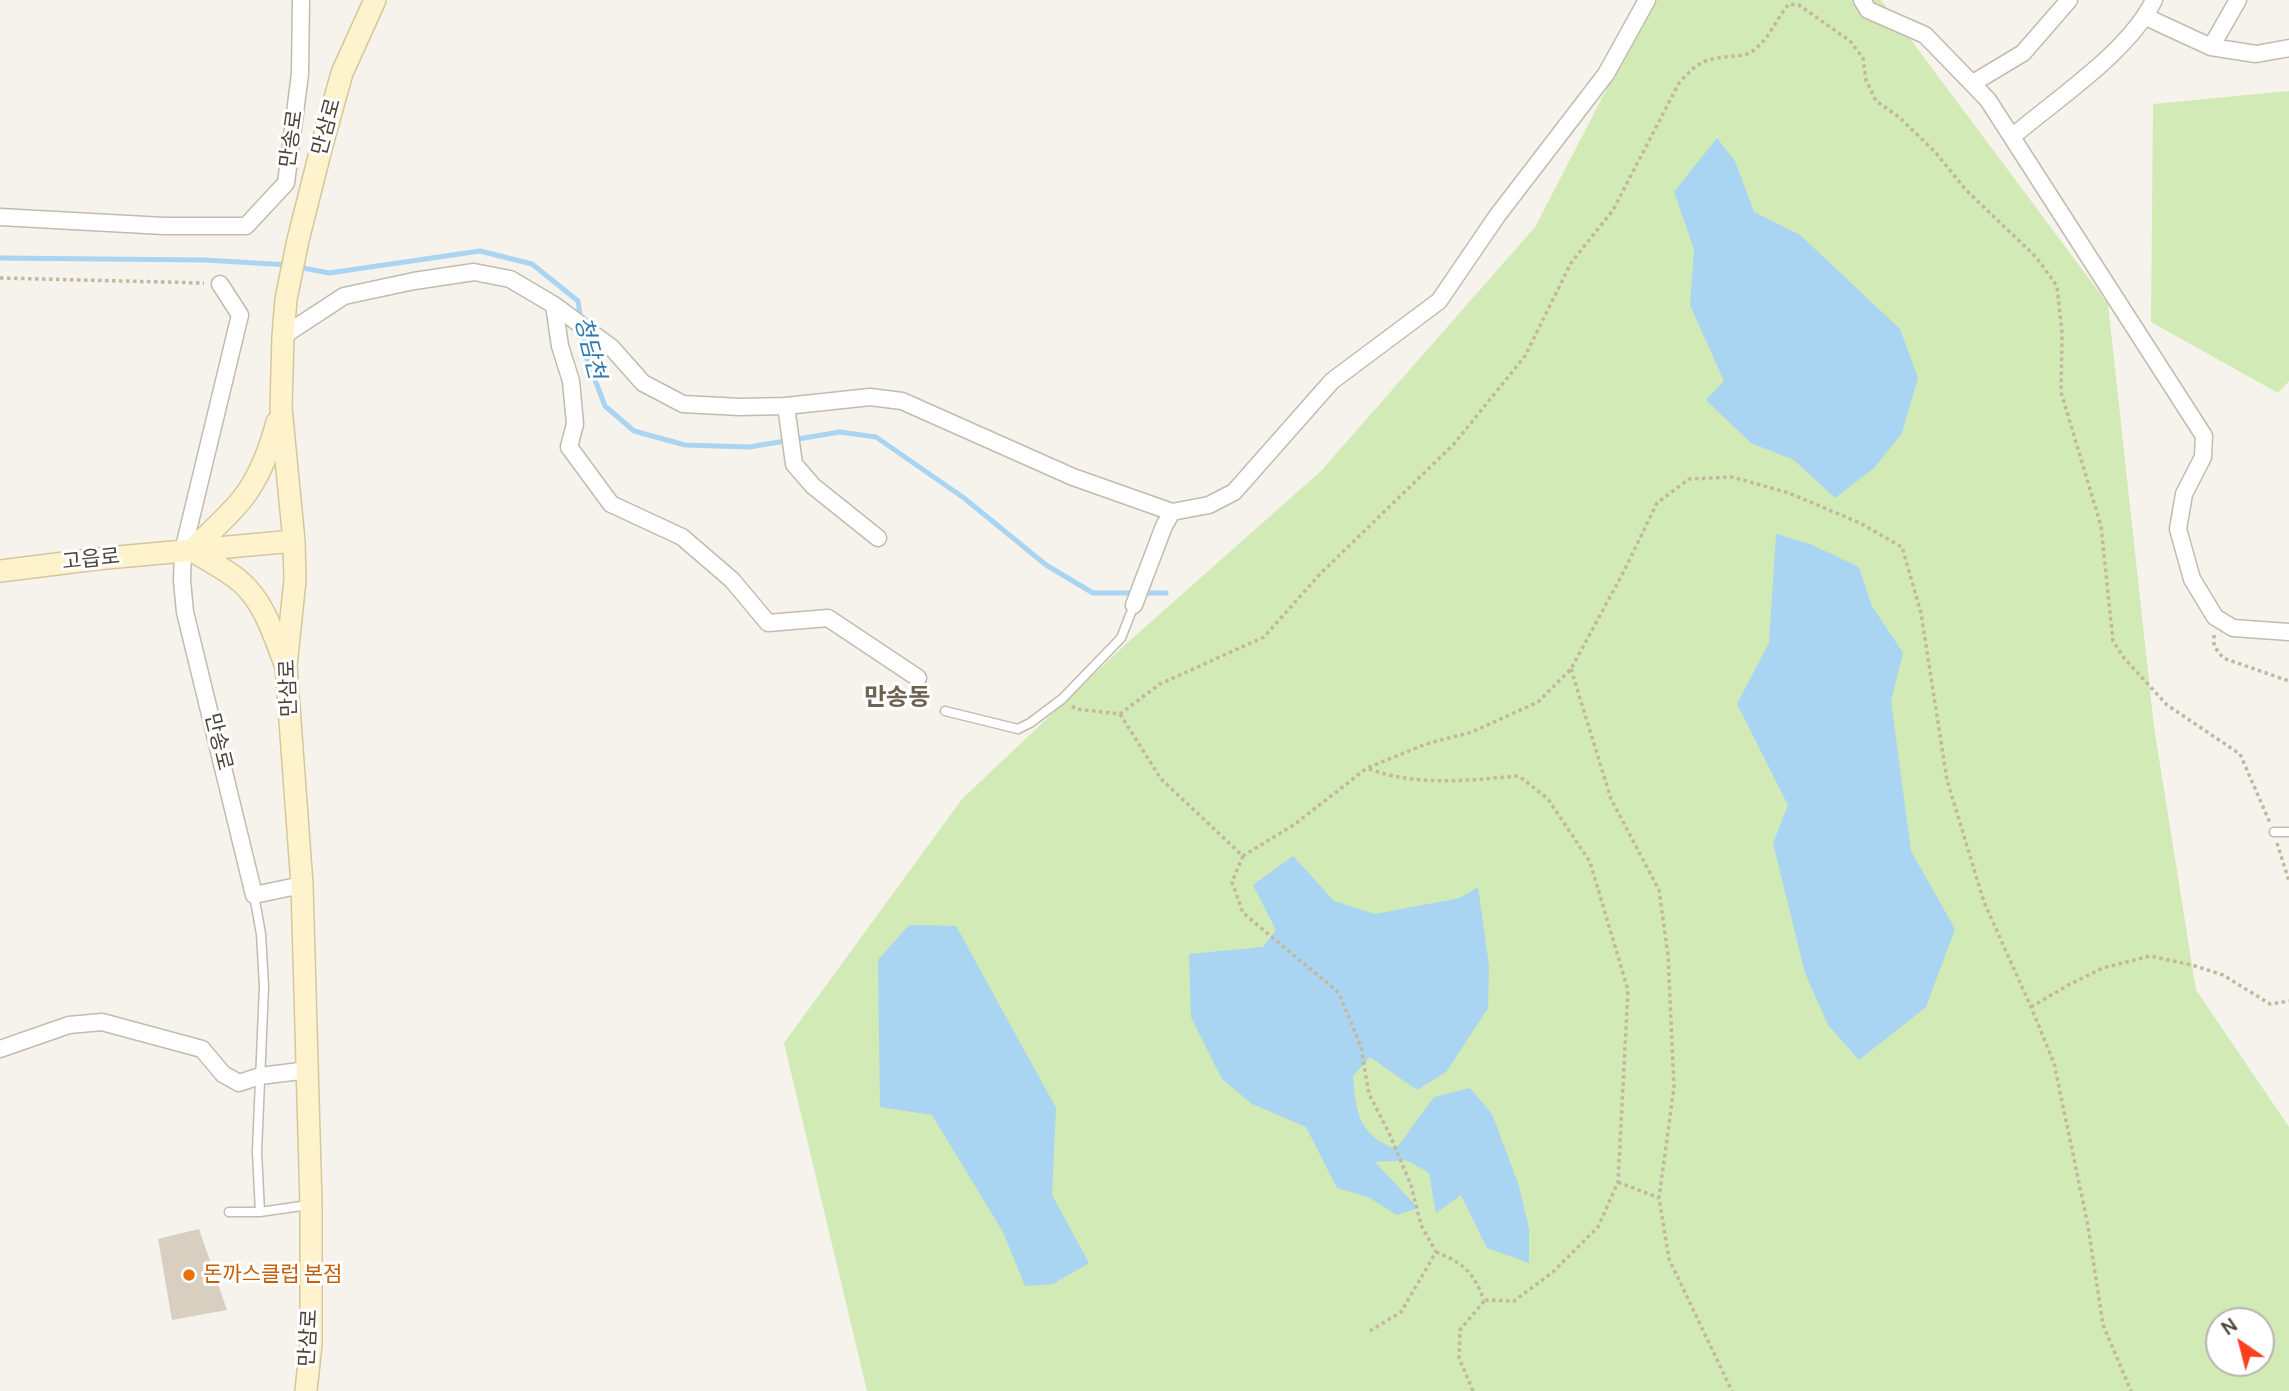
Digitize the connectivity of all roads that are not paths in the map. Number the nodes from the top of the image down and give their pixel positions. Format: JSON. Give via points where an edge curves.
{"nodes":[{"id":1,"x":301,"y":0,"type":"edge"},
{"id":2,"x":375,"y":0,"type":"edge"},
{"id":3,"x":1647,"y":0,"type":"edge"},
{"id":4,"x":1862,"y":0,"type":"edge"},
{"id":5,"x":2069,"y":0,"type":"edge"},
{"id":6,"x":2154,"y":0,"type":"edge"},
{"id":7,"x":2238,"y":0,"type":"edge"},
{"id":8,"x":2146,"y":17,"type":"junction"},
{"id":9,"x":2211,"y":47,"type":"junction"},
{"id":10,"x":2289,"y":47,"type":"edge"},
{"id":11,"x":1973,"y":83,"type":"junction"},
{"id":12,"x":2012,"y":137,"type":"junction"},
{"id":13,"x":0,"y":217,"type":"edge"},
{"id":14,"x":220,"y":284,"type":"road end"},
{"id":15,"x":554,"y":305,"type":"junction"},
{"id":16,"x":284,"y":336,"type":"junction"},
{"id":17,"x":786,"y":406,"type":"junction"},
{"id":18,"x":281,"y":408,"type":"junction"},
{"id":19,"x":1172,"y":512,"type":"junction"},
{"id":20,"x":878,"y":538,"type":"dead end"},
{"id":21,"x":294,"y":541,"type":"junction"},
{"id":22,"x":187,"y":551,"type":"junction"},
{"id":23,"x":0,"y":571,"type":"edge"},
{"id":24,"x":1134,"y":605,"type":"joint"},
{"id":25,"x":2289,"y":632,"type":"edge"},
{"id":26,"x":286,"y":666,"type":"junction"},
{"id":27,"x":918,"y":678,"type":"dead end"},
{"id":28,"x":944,"y":711,"type":"dead end"},
{"id":29,"x":2274,"y":832,"type":"road end"},
{"id":30,"x":2289,"y":832,"type":"edge"},
{"id":31,"x":302,"y":885,"type":"junction"},
{"id":32,"x":254,"y":895,"type":"junction"},
{"id":33,"x":0,"y":1049,"type":"edge"},
{"id":34,"x":308,"y":1070,"type":"junction"},
{"id":35,"x":260,"y":1076,"type":"junction"},
{"id":36,"x":311,"y":1205,"type":"junction"},
{"id":37,"x":229,"y":1212,"type":"dead end"},
{"id":38,"x":260,"y":1212,"type":"junction"},
{"id":39,"x":306,"y":1391,"type":"edge"}],
"edges":[{"from":1,"to":13,"type":"street","name":"만송로","via":[[300,74],[286,183],[246,226]]},
{"from":2,"to":16,"type":"street","name":"만삼로","via":[[342,73],[298,240]]},
{"from":3,"to":19,"type":"street","via":[[1606,74],[1497,216],[1439,301],[1332,381],[1234,492],[1209,505]]},
{"from":4,"to":11,"type":"street","via":[[1868,9],[1925,35]]},
{"from":5,"to":11,"type":"street","via":[[2022,53]]},
{"from":6,"to":8,"type":"street"},
{"from":7,"to":9,"type":"street"},
{"from":8,"to":9,"type":"street"},
{"from":8,"to":12,"type":"street","via":[[2099,66]]},
{"from":9,"to":10,"type":"street","via":[[2256,54]]},
{"from":11,"to":12,"type":"street"},
{"from":12,"to":25,"type":"street","via":[[2204,436],[2203,457],[2184,494],[2178,529],[2192,579],[2215,617],[2233,628]]},
{"from":14,"to":22,"type":"street","name":"만송로","via":[[240,315]]},
{"from":15,"to":16,"type":"street","via":[[510,279],[474,272],[344,296]]},
{"from":15,"to":17,"type":"street","via":[[612,348],[643,383],[683,404]]},
{"from":15,"to":27,"type":"street","via":[[575,424],[569,447],[611,504],[682,537],[732,580],[768,623],[828,618]]},
{"from":16,"to":18,"type":"street","name":"만삼로"},
{"from":17,"to":19,"type":"street","via":[[870,397],[902,401],[1073,477]]},
{"from":17,"to":20,"type":"street","via":[[794,464],[813,486]]},
{"from":18,"to":21,"type":"street","name":"만삼로"},
{"from":18,"to":22,"type":"street","via":[[270,446],[243,499]]},
{"from":19,"to":24,"type":"street"},
{"from":21,"to":22,"type":"street","name":"고읍로"},
{"from":21,"to":26,"type":"street","name":"만삼로"},
{"from":22,"to":23,"type":"street","name":"고읍로"},
{"from":22,"to":26,"type":"street","via":[[240,581],[252,594],[262,606]]},
{"from":22,"to":32,"type":"street","name":"만송로","via":[[181,581],[185,612]]},
{"from":24,"to":28,"type":"lane","via":[[1121,638],[1062,699],[1030,723],[1018,729]]},
{"from":26,"to":31,"type":"street","name":"만삼로"},
{"from":29,"to":30,"type":"lane"},
{"from":31,"to":32,"type":"street"},
{"from":31,"to":34,"type":"street","name":"만삼로"},
{"from":32,"to":35,"type":"lane","name":"만송로","via":[[264,986]]},
{"from":33,"to":35,"type":"street","via":[[68,1024],[102,1022],[202,1049],[223,1074],[239,1083]]},
{"from":34,"to":35,"type":"street"},
{"from":34,"to":36,"type":"street","name":"만삼로"},
{"from":35,"to":38,"type":"lane","name":"만송로"},
{"from":36,"to":38,"type":"lane"},
{"from":36,"to":39,"type":"street","name":"만삼로","via":[[311,1344]]},
{"from":37,"to":38,"type":"lane"}]}
